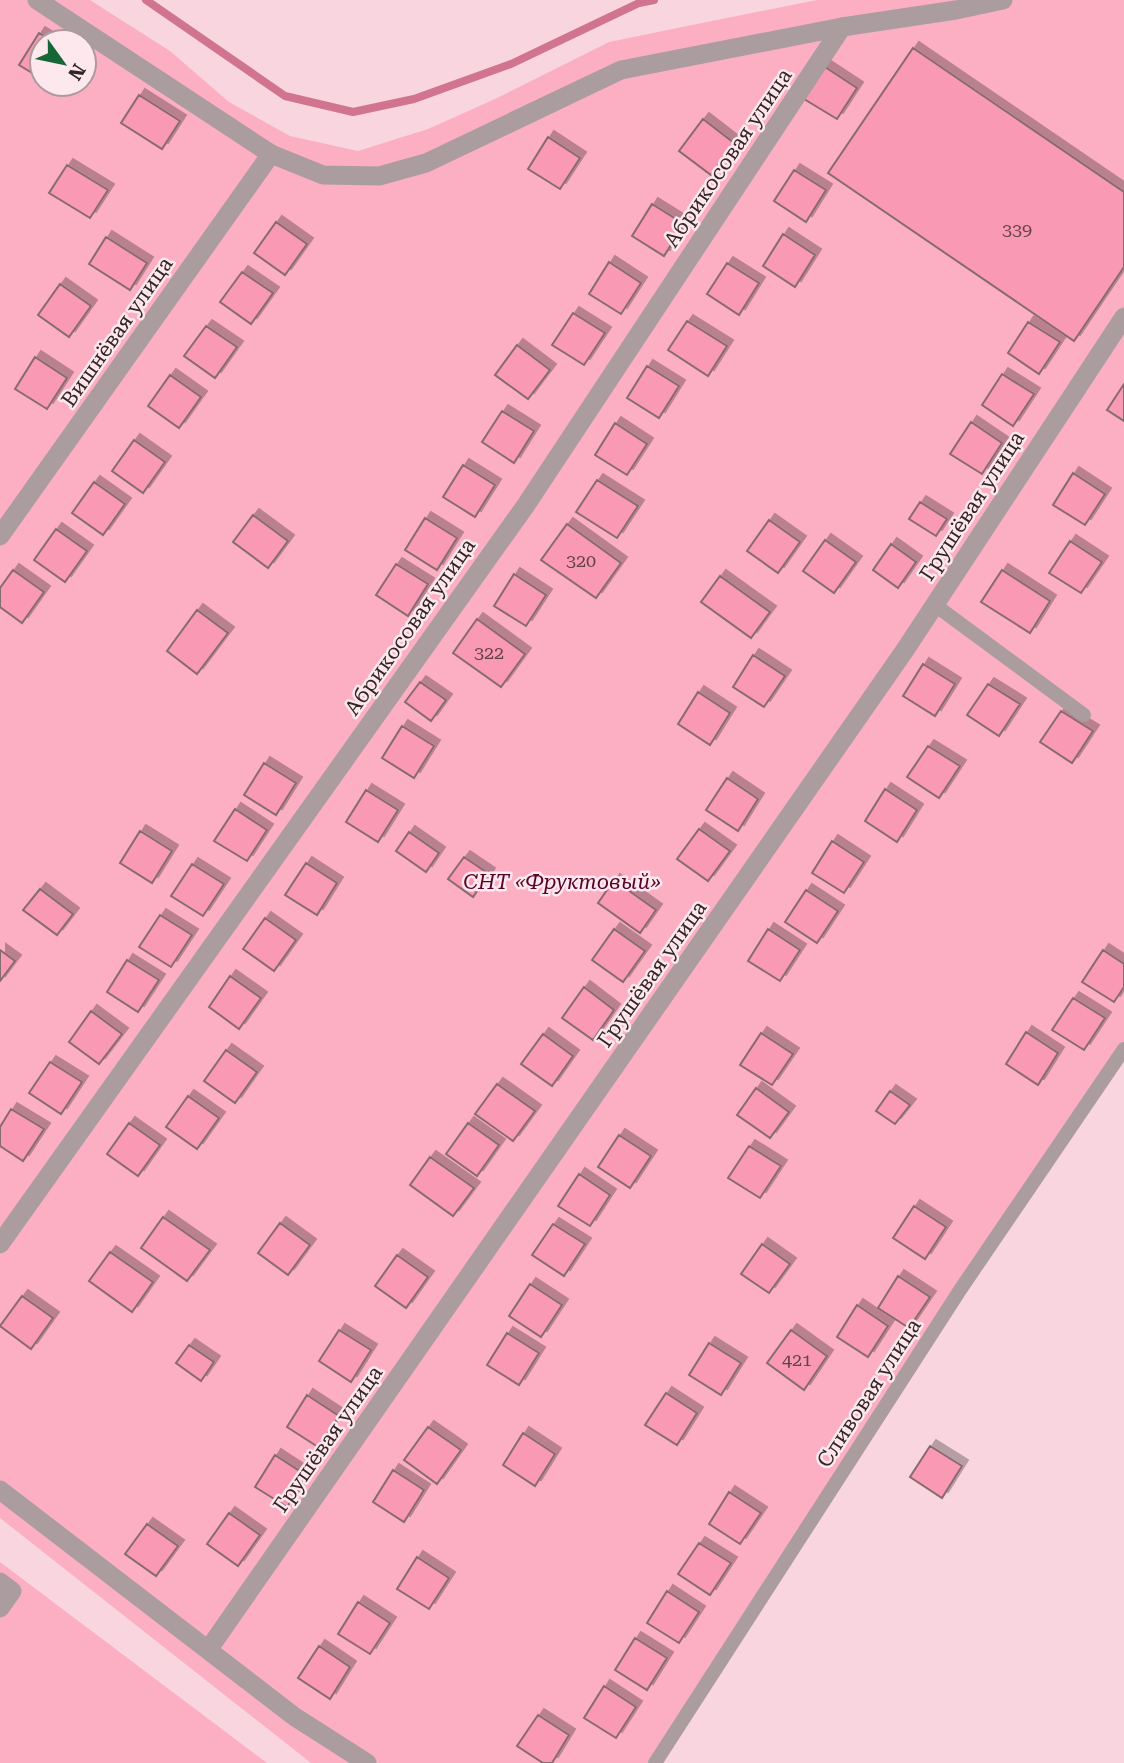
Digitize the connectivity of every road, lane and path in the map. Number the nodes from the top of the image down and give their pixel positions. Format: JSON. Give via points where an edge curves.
{"nodes":[{"id":1,"x":37,"y":0,"type":"edge"},
{"id":2,"x":1003,"y":0,"type":"edge"},
{"id":3,"x":842,"y":27,"type":"junction"},
{"id":4,"x":271,"y":154,"type":"junction"},
{"id":5,"x":1124,"y":317,"type":"edge"},
{"id":6,"x":0,"y":536,"type":"edge"},
{"id":7,"x":935,"y":605,"type":"junction"},
{"id":8,"x":1084,"y":715,"type":"dead end"},
{"id":9,"x":1124,"y":1049,"type":"edge"},
{"id":10,"x":0,"y":1244,"type":"edge"},
{"id":11,"x":0,"y":1490,"type":"edge"},
{"id":12,"x":6,"y":1586,"type":"edge"},
{"id":13,"x":0,"y":1608,"type":"edge"},
{"id":14,"x":208,"y":1650,"type":"junction"},
{"id":15,"x":367,"y":1763,"type":"edge"},
{"id":16,"x":655,"y":1763,"type":"edge"}],
"edges":[{"from":1,"to":4,"type":"street"},
{"from":2,"to":3,"type":"street"},
{"from":3,"to":4,"type":"street","via":[[621,70],[426,163],[379,176],[324,175]]},
{"from":3,"to":10,"type":"street","name":"Абрикосовая улица","via":[[526,505]]},
{"from":4,"to":6,"type":"street","name":"Вишнёвая улица"},
{"from":5,"to":7,"type":"street","name":"Грушёвая улица"},
{"from":7,"to":8,"type":"lane"},
{"from":7,"to":14,"type":"street","name":"Грушёвая улица"},
{"from":9,"to":16,"type":"lane","name":"Сливовая улица","via":[[960,1290]]},
{"from":11,"to":14,"type":"street"},
{"from":12,"to":13,"type":"street"},
{"from":14,"to":15,"type":"street","via":[[295,1717]]}]}
